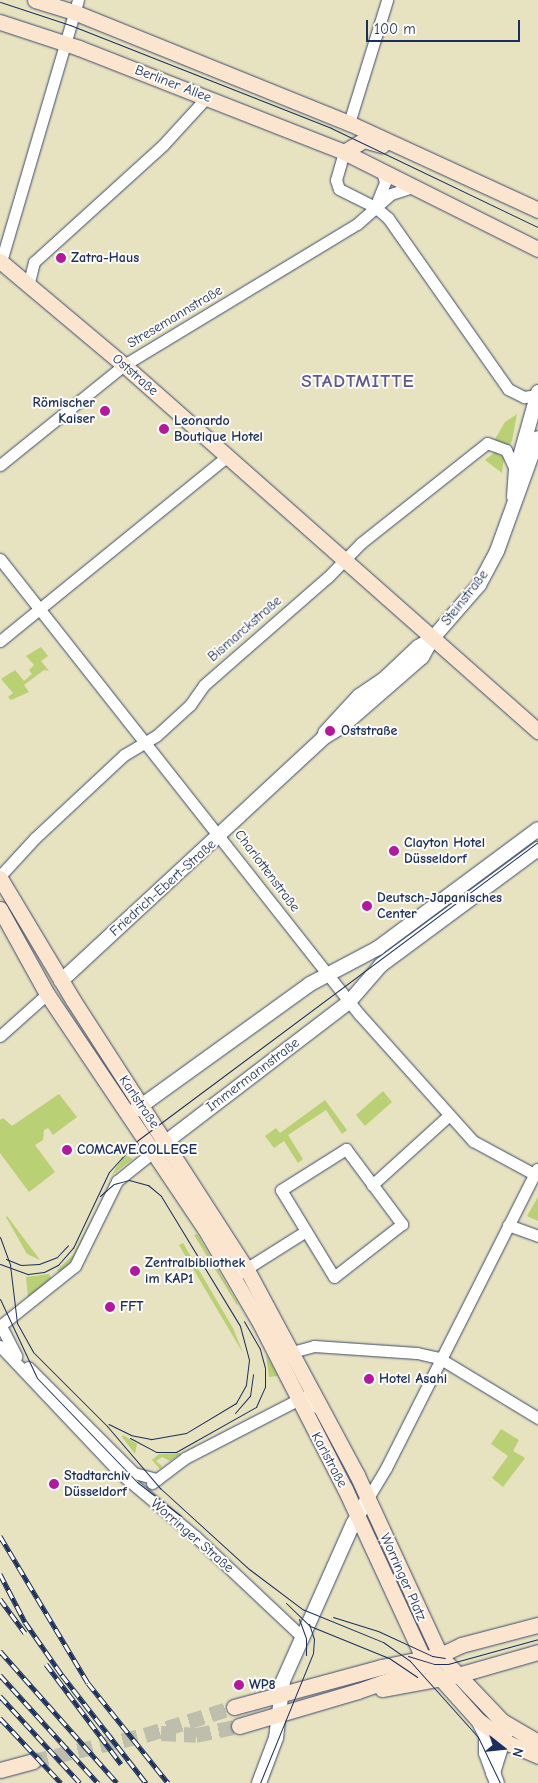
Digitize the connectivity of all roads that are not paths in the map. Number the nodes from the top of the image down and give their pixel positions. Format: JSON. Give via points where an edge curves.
{"nodes":[{"id":1,"x":35,"y":0,"type":"edge"},
{"id":2,"x":387,"y":0,"type":"edge"},
{"id":3,"x":76,"y":6,"type":"edge"},
{"id":4,"x":0,"y":22,"type":"edge"},
{"id":5,"x":65,"y":43,"type":"junction"},
{"id":6,"x":207,"y":97,"type":"junction"},
{"id":7,"x":349,"y":122,"type":"junction"},
{"id":8,"x":394,"y":143,"type":"junction"},
{"id":9,"x":344,"y":152,"type":"junction"},
{"id":10,"x":382,"y":172,"type":"junction"},
{"id":11,"x":415,"y":186,"type":"junction"},
{"id":12,"x":376,"y":207,"type":"junction"},
{"id":13,"x":538,"y":210,"type":"edge"},
{"id":14,"x":538,"y":249,"type":"edge"},
{"id":15,"x":0,"y":262,"type":"edge"},
{"id":16,"x":29,"y":282,"type":"junction"},
{"id":17,"x":124,"y":365,"type":"junction"},
{"id":18,"x":538,"y":393,"type":"edge"},
{"id":19,"x":534,"y":441,"type":"edge"},
{"id":20,"x":228,"y":456,"type":"junction"},
{"id":21,"x":0,"y":465,"type":"edge"},
{"id":22,"x":516,"y":470,"type":"junction"},
{"id":23,"x":514,"y":497,"type":"junction"},
{"id":24,"x":0,"y":559,"type":"edge"},
{"id":25,"x":345,"y":559,"type":"junction"},
{"id":26,"x":38,"y":609,"type":"junction"},
{"id":27,"x":432,"y":639,"type":"junction"},
{"id":28,"x":0,"y":641,"type":"edge"},
{"id":29,"x":537,"y":728,"type":"edge"},
{"id":30,"x":143,"y":743,"type":"junction"},
{"id":31,"x":538,"y":829,"type":"edge"},
{"id":32,"x":220,"y":835,"type":"junction"},
{"id":33,"x":538,"y":849,"type":"edge"},
{"id":34,"x":0,"y":877,"type":"edge"},
{"id":35,"x":0,"y":910,"type":"edge"},
{"id":36,"x":327,"y":974,"type":"junction"},
{"id":37,"x":61,"y":981,"type":"junction"},
{"id":38,"x":47,"y":994,"type":"junction"},
{"id":39,"x":349,"y":1002,"type":"junction"},
{"id":40,"x":0,"y":1036,"type":"edge"},
{"id":41,"x":141,"y":1105,"type":"junction"},
{"id":42,"x":448,"y":1116,"type":"junction"},
{"id":43,"x":128,"y":1117,"type":"junction"},
{"id":44,"x":166,"y":1142,"type":"junction"},
{"id":45,"x":153,"y":1152,"type":"junction"},
{"id":46,"x":536,"y":1171,"type":"edge"},
{"id":47,"x":372,"y":1185,"type":"junction"},
{"id":48,"x":508,"y":1225,"type":"junction"},
{"id":49,"x":306,"y":1231,"type":"junction"},
{"id":50,"x":538,"y":1236,"type":"edge"},
{"id":51,"x":246,"y":1268,"type":"junction"},
{"id":52,"x":233,"y":1276,"type":"junction"},
{"id":53,"x":261,"y":1325,"type":"junction"},
{"id":54,"x":1,"y":1326,"type":"edge"},
{"id":55,"x":0,"y":1346,"type":"edge"},
{"id":56,"x":292,"y":1352,"type":"junction"},
{"id":57,"x":439,"y":1358,"type":"junction"},
{"id":58,"x":298,"y":1400,"type":"junction"},
{"id":59,"x":325,"y":1413,"type":"junction"},
{"id":60,"x":538,"y":1418,"type":"edge"},
{"id":61,"x":157,"y":1479,"type":"junction"},
{"id":62,"x":142,"y":1492,"type":"junction"},
{"id":63,"x":368,"y":1498,"type":"junction"},
{"id":64,"x":357,"y":1515,"type":"junction"},
{"id":65,"x":538,"y":1626,"type":"edge"},
{"id":66,"x":302,"y":1637,"type":"junction"},
{"id":67,"x":538,"y":1652,"type":"edge"},
{"id":68,"x":440,"y":1655,"type":"junction"},
{"id":69,"x":425,"y":1662,"type":"junction"},
{"id":70,"x":458,"y":1675,"type":"junction"},
{"id":71,"x":440,"y":1678,"type":"junction"},
{"id":72,"x":358,"y":1691,"type":"junction"},
{"id":73,"x":281,"y":1696,"type":"junction"},
{"id":74,"x":234,"y":1707,"type":"tunnel mouth"},
{"id":75,"x":279,"y":1715,"type":"junction"},
{"id":76,"x":478,"y":1720,"type":"junction"},
{"id":77,"x":502,"y":1721,"type":"junction"},
{"id":78,"x":239,"y":1726,"type":"tunnel mouth"},
{"id":79,"x":505,"y":1741,"type":"junction"},
{"id":80,"x":538,"y":1742,"type":"edge"},
{"id":81,"x":538,"y":1756,"type":"edge"},
{"id":82,"x":33,"y":1761,"type":"tunnel mouth"},
{"id":83,"x":0,"y":1770,"type":"edge"},
{"id":84,"x":495,"y":1778,"type":"edge"},
{"id":85,"x":259,"y":1783,"type":"edge"}],
"edges":[{"from":1,"to":3,"type":"main road","name":"Berliner Allee"},
{"from":2,"to":7,"type":"street"},
{"from":3,"to":5,"type":"street"},
{"from":3,"to":7,"type":"main road","name":"Berliner Allee"},
{"from":4,"to":5,"type":"main road","name":"Berliner Allee"},
{"from":5,"to":6,"type":"main road","name":"Berliner Allee"},
{"from":5,"to":15,"type":"street"},
{"from":6,"to":9,"type":"main road","name":"Berliner Allee"},
{"from":6,"to":16,"type":"street","via":[[164,145],[34,262]]},
{"from":7,"to":8,"type":"main road","name":"Berliner Allee"},
{"from":7,"to":9,"type":"main road"},
{"from":8,"to":9,"type":"main road","name":"Berliner Allee","via":[[385,147],[364,140]]},
{"from":8,"to":13,"type":"main road","name":"Berliner Allee"},
{"from":9,"to":10,"type":"main road","name":"Berliner Allee"},
{"from":9,"to":12,"type":"street","via":[[336,186]]},
{"from":10,"to":11,"type":"main road","name":"Berliner Allee"},
{"from":10,"to":12,"type":"street","via":[[384,182]]},
{"from":11,"to":12,"type":"street","name":"Stresemannstraße","via":[[391,194]]},
{"from":11,"to":14,"type":"main road","name":"Berliner Allee"},
{"from":12,"to":17,"type":"street","name":"Stresemannstraße","via":[[357,224]]},
{"from":12,"to":18,"type":"street","via":[[388,218],[508,389],[524,397]]},
{"from":15,"to":16,"type":"main road","name":"Oststraße"},
{"from":16,"to":17,"type":"main road","name":"Oststraße"},
{"from":17,"to":20,"type":"main road","name":"Oststraße"},
{"from":17,"to":21,"type":"street","name":"Stresemannstraße"},
{"from":18,"to":19,"type":"street","name":"Steinstraße"},
{"from":19,"to":22,"type":"street","name":"Steinstraße"},
{"from":19,"to":23,"type":"street","name":"Steinstraße","via":[[522,487]]},
{"from":20,"to":25,"type":"main road","name":"Oststraße"},
{"from":20,"to":26,"type":"street"},
{"from":22,"to":23,"type":"street","name":"Steinstraße"},
{"from":22,"to":25,"type":"street","name":"Bismarckstraße","via":[[506,450],[487,443]]},
{"from":23,"to":27,"type":"street","name":"Steinstraße","via":[[497,551],[484,578]]},
{"from":24,"to":26,"type":"street","name":"Charlottenstraße"},
{"from":25,"to":27,"type":"main road","name":"Oststraße"},
{"from":25,"to":30,"type":"street","name":"Bismarckstraße","via":[[204,685],[190,705],[156,736]]},
{"from":26,"to":28,"type":"street"},
{"from":26,"to":30,"type":"street","name":"Charlottenstraße"},
{"from":27,"to":29,"type":"main road","name":"Oststraße"},
{"from":27,"to":32,"type":"street","name":"Friedrich-Ebert-Straße","via":[[422,657],[345,724],[324,738]]},
{"from":30,"to":32,"type":"street","name":"Charlottenstraße"},
{"from":30,"to":34,"type":"street","name":"Bismarckstraße","via":[[124,755],[35,838]]},
{"from":31,"to":36,"type":"street","via":[[378,948]]},
{"from":32,"to":36,"type":"street","name":"Charlottenstraße"},
{"from":32,"to":37,"type":"street","name":"Friedrich-Ebert-Straße"},
{"from":33,"to":39,"type":"street","name":"Immermannstraße","via":[[381,965]]},
{"from":34,"to":37,"type":"main road","name":"Karlstraße"},
{"from":35,"to":38,"type":"main road","name":"Karlstraße"},
{"from":36,"to":39,"type":"street","name":"Charlottenstraße"},
{"from":36,"to":41,"type":"street"},
{"from":37,"to":38,"type":"main road","name":"Friedrich-Ebert-Straße"},
{"from":37,"to":41,"type":"main road","name":"Karlstraße"},
{"from":38,"to":40,"type":"street","name":"Friedrich-Ebert-Straße"},
{"from":38,"to":43,"type":"main road","name":"Karlstraße"},
{"from":39,"to":42,"type":"street","name":"Charlottenstraße"},
{"from":39,"to":44,"type":"street","name":"Immermannstraße"},
{"from":41,"to":43,"type":"street"},
{"from":41,"to":44,"type":"main road","name":"Karlstraße"},
{"from":42,"to":46,"type":"street","name":"Charlottenstraße","via":[[473,1141]]},
{"from":42,"to":47,"type":"street"},
{"from":43,"to":45,"type":"main road","name":"Karlstraße"},
{"from":44,"to":45,"type":"street","name":"Immermannstraße"},
{"from":44,"to":51,"type":"main road","name":"Karlstraße"},
{"from":45,"to":52,"type":"main road","name":"Karlstraße"},
{"from":45,"to":54,"type":"street","name":"Immermannstraße","via":[[117,1181],[75,1266]]},
{"from":46,"to":48,"type":"street"},
{"from":47,"to":49,"type":"street","via":[[346,1149],[281,1190]]},
{"from":47,"to":49,"type":"street","via":[[402,1224],[334,1277]]},
{"from":48,"to":50,"type":"street"},
{"from":48,"to":57,"type":"street"},
{"from":49,"to":51,"type":"street"},
{"from":51,"to":52,"type":"street"},
{"from":51,"to":56,"type":"main road","name":"Karlstraße"},
{"from":52,"to":53,"type":"main road","name":"Karlstraße"},
{"from":53,"to":56,"type":"street","name":"Karlstraße"},
{"from":53,"to":58,"type":"main road","name":"Karlstraße"},
{"from":54,"to":61,"type":"street","name":"Worringer Straße","via":[[18,1358],[134,1473]]},
{"from":55,"to":62,"type":"street","name":"Worringer Straße"},
{"from":56,"to":57,"type":"street","via":[[314,1346],[416,1353]]},
{"from":56,"to":59,"type":"main road","name":"Karlstraße"},
{"from":57,"to":60,"type":"street"},
{"from":57,"to":63,"type":"street"},
{"from":58,"to":59,"type":"street","via":[[306,1398],[312,1406]]},
{"from":58,"to":61,"type":"street","via":[[185,1458]]},
{"from":58,"to":64,"type":"main road","name":"Karlstraße"},
{"from":59,"to":63,"type":"main road","name":"Karlstraße"},
{"from":61,"to":62,"type":"street"},
{"from":62,"to":66,"type":"street","name":"Worringer Straße","via":[[195,1536]]},
{"from":63,"to":64,"type":"street"},
{"from":63,"to":68,"type":"main road","name":"Worringer Platz"},
{"from":64,"to":66,"type":"street"},
{"from":64,"to":69,"type":"main road","name":"Worringer Platz"},
{"from":65,"to":68,"type":"main road","via":[[461,1646]]},
{"from":66,"to":73,"type":"street","via":[[283,1681]]},
{"from":67,"to":70,"type":"main road"},
{"from":68,"to":69,"type":"main road"},
{"from":68,"to":70,"type":"main road"},
{"from":69,"to":71,"type":"main road"},
{"from":69,"to":72,"type":"main road"},
{"from":69,"to":73,"type":"main road"},
{"from":70,"to":71,"type":"main road"},
{"from":70,"to":77,"type":"main road"},
{"from":71,"to":72,"type":"main road"},
{"from":71,"to":76,"type":"main road"},
{"from":72,"to":75,"type":"main road"},
{"from":73,"to":74,"type":"main road"},
{"from":73,"to":75,"type":"street"},
{"from":75,"to":78,"type":"main road"},
{"from":75,"to":85,"type":"street","via":[[276,1738]]},
{"from":76,"to":79,"type":"main road"},
{"from":76,"to":84,"type":"street","via":[[486,1736],[486,1753]]},
{"from":77,"to":79,"type":"street"},
{"from":77,"to":80,"type":"main road"},
{"from":79,"to":81,"type":"main road"},
{"from":79,"to":84,"type":"street"},
{"from":82,"to":83,"type":"main road"}]}
